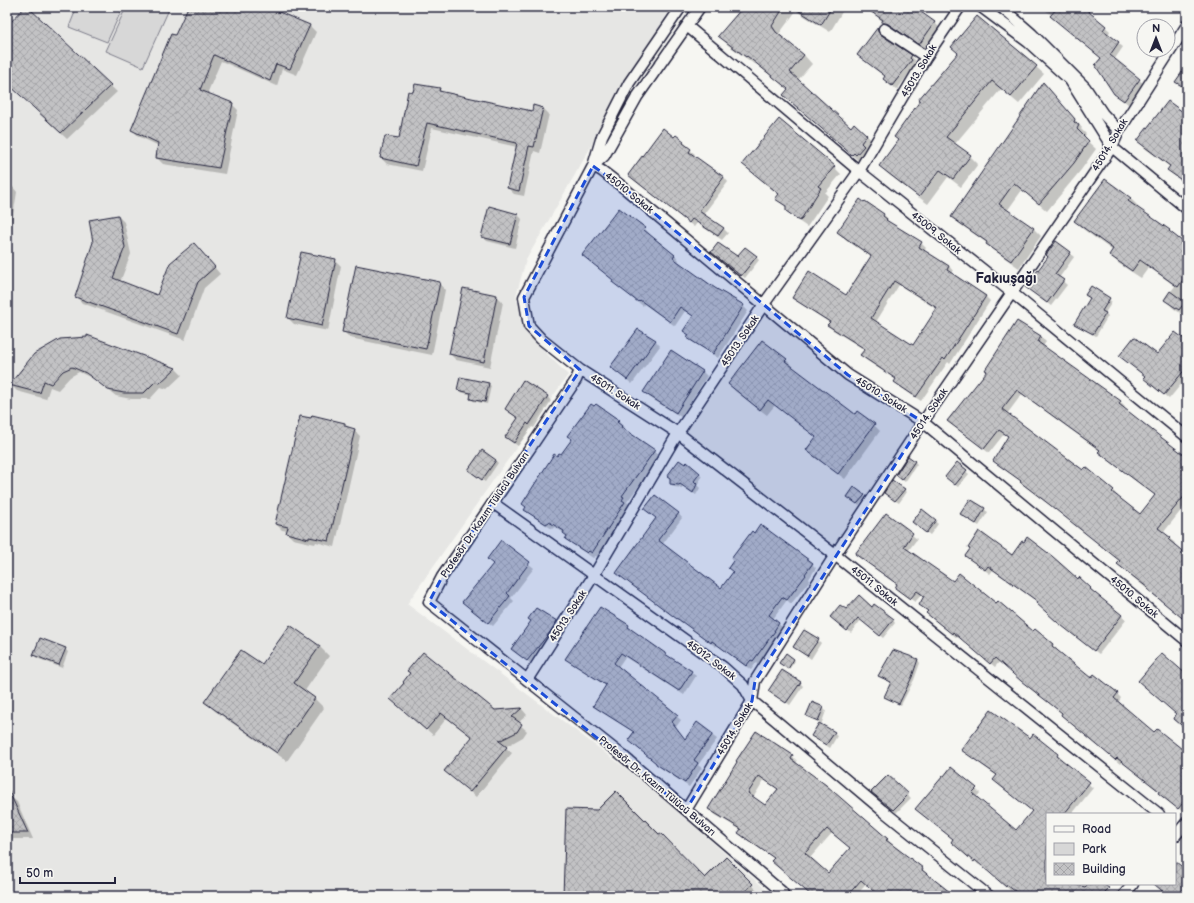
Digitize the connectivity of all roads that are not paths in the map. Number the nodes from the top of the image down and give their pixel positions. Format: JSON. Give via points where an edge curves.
{"nodes":[{"id":1,"x":681,"y":7,"type":"edge"},
{"id":2,"x":700,"y":7,"type":"edge"},
{"id":3,"x":960,"y":7,"type":"edge"},
{"id":4,"x":982,"y":7,"type":"edge"},
{"id":5,"x":1001,"y":7,"type":"edge"},
{"id":6,"x":1187,"y":25,"type":"edge"},
{"id":7,"x":687,"y":26,"type":"junction"},
{"id":8,"x":884,"y":29,"type":"dead end"},
{"id":9,"x":926,"y":57,"type":"junction"},
{"id":10,"x":1119,"y":131,"type":"junction"},
{"id":11,"x":1112,"y":147,"type":"junction"},
{"id":12,"x":593,"y":166,"type":"junction"},
{"id":13,"x":859,"y":171,"type":"junction"},
{"id":14,"x":1187,"y":209,"type":"edge"},
{"id":15,"x":1011,"y":292,"type":"junction"},
{"id":16,"x":764,"y":304,"type":"junction"},
{"id":17,"x":580,"y":370,"type":"junction"},
{"id":18,"x":923,"y":422,"type":"junction"},
{"id":19,"x":678,"y":433,"type":"junction"},
{"id":20,"x":1187,"y":436,"type":"edge"},
{"id":21,"x":493,"y":503,"type":"junction"},
{"id":22,"x":835,"y":555,"type":"junction"},
{"id":23,"x":594,"y":575,"type":"junction"},
{"id":24,"x":1187,"y":641,"type":"edge"},
{"id":25,"x":527,"y":680,"type":"junction"},
{"id":26,"x":752,"y":701,"type":"junction"},
{"id":27,"x":686,"y":810,"type":"junction"},
{"id":28,"x":1158,"y":813,"type":"edge"},
{"id":29,"x":1187,"y":822,"type":"edge"},
{"id":30,"x":1179,"y":832,"type":"edge"},
{"id":31,"x":1132,"y":885,"type":"edge"},
{"id":32,"x":784,"y":896,"type":"edge"},
{"id":33,"x":989,"y":896,"type":"edge"},
{"id":34,"x":1123,"y":896,"type":"edge"}],
"edges":[{"from":1,"to":12,"type":"street","via":[[629,83],[602,136]]},
{"from":2,"to":7,"type":"street"},
{"from":3,"to":9,"type":"street","name":"45013. Sokak"},
{"from":4,"to":11,"type":"street","via":[[1028,42],[1070,80]]},
{"from":5,"to":10,"type":"street","via":[[1085,87],[1103,114]]},
{"from":6,"to":10,"type":"street","name":"45014. Sokak"},
{"from":7,"to":12,"type":"street","via":[[637,97],[604,156]]},
{"from":7,"to":13,"type":"street","name":"45009. Sokak"},
{"from":8,"to":9,"type":"street"},
{"from":9,"to":13,"type":"street","name":"45013. Sokak"},
{"from":10,"to":11,"type":"street","name":"45014. Sokak"},
{"from":11,"to":14,"type":"street"},
{"from":11,"to":15,"type":"street","name":"45014. Sokak"},
{"from":12,"to":16,"type":"street","name":"45010. Sokak","via":[[624,188]]},
{"from":12,"to":17,"type":"street","via":[[524,297],[529,326],[540,339]]},
{"from":13,"to":15,"type":"street","name":"45009. Sokak"},
{"from":13,"to":16,"type":"street","name":"45013. Sokak"},
{"from":15,"to":18,"type":"street","name":"45014. Sokak"},
{"from":15,"to":20,"type":"street","name":"45009. Sokak"},
{"from":16,"to":18,"type":"street","name":"45010. Sokak","via":[[848,375]]},
{"from":16,"to":19,"type":"street","name":"45013. Sokak"},
{"from":17,"to":19,"type":"street","name":"45011. Sokak"},
{"from":17,"to":21,"type":"street","name":"Profesör Dr. Kazım Tülücü Bulvarı","via":[[576,380]]},
{"from":18,"to":22,"type":"street","name":"45014. Sokak"},
{"from":18,"to":24,"type":"street","name":"45010. Sokak"},
{"from":19,"to":22,"type":"street","name":"45011. Sokak"},
{"from":19,"to":23,"type":"street","name":"45013. Sokak"},
{"from":21,"to":23,"type":"street","name":"45012. Sokak"},
{"from":21,"to":25,"type":"street","name":"Profesör Dr. Kazım Tülücü Bulvarı","via":[[442,577],[430,602]]},
{"from":22,"to":26,"type":"street","name":"45014. Sokak","via":[[755,681]]},
{"from":22,"to":28,"type":"street","name":"45011. Sokak"},
{"from":23,"to":25,"type":"street","name":"45013. Sokak"},
{"from":23,"to":26,"type":"street","name":"45012. Sokak","via":[[723,667],[743,685]]},
{"from":25,"to":27,"type":"street","name":"Profesör Dr. Kazım Tülücü Bulvarı"},
{"from":26,"to":27,"type":"street","name":"45014. Sokak"},
{"from":26,"to":33,"type":"street","name":"45012. Sokak"},
{"from":27,"to":32,"type":"street","name":"Profesör Dr. Kazım Tülücü Bulvarı"},
{"from":29,"to":30,"type":"street"},
{"from":31,"to":34,"type":"street"}]}
